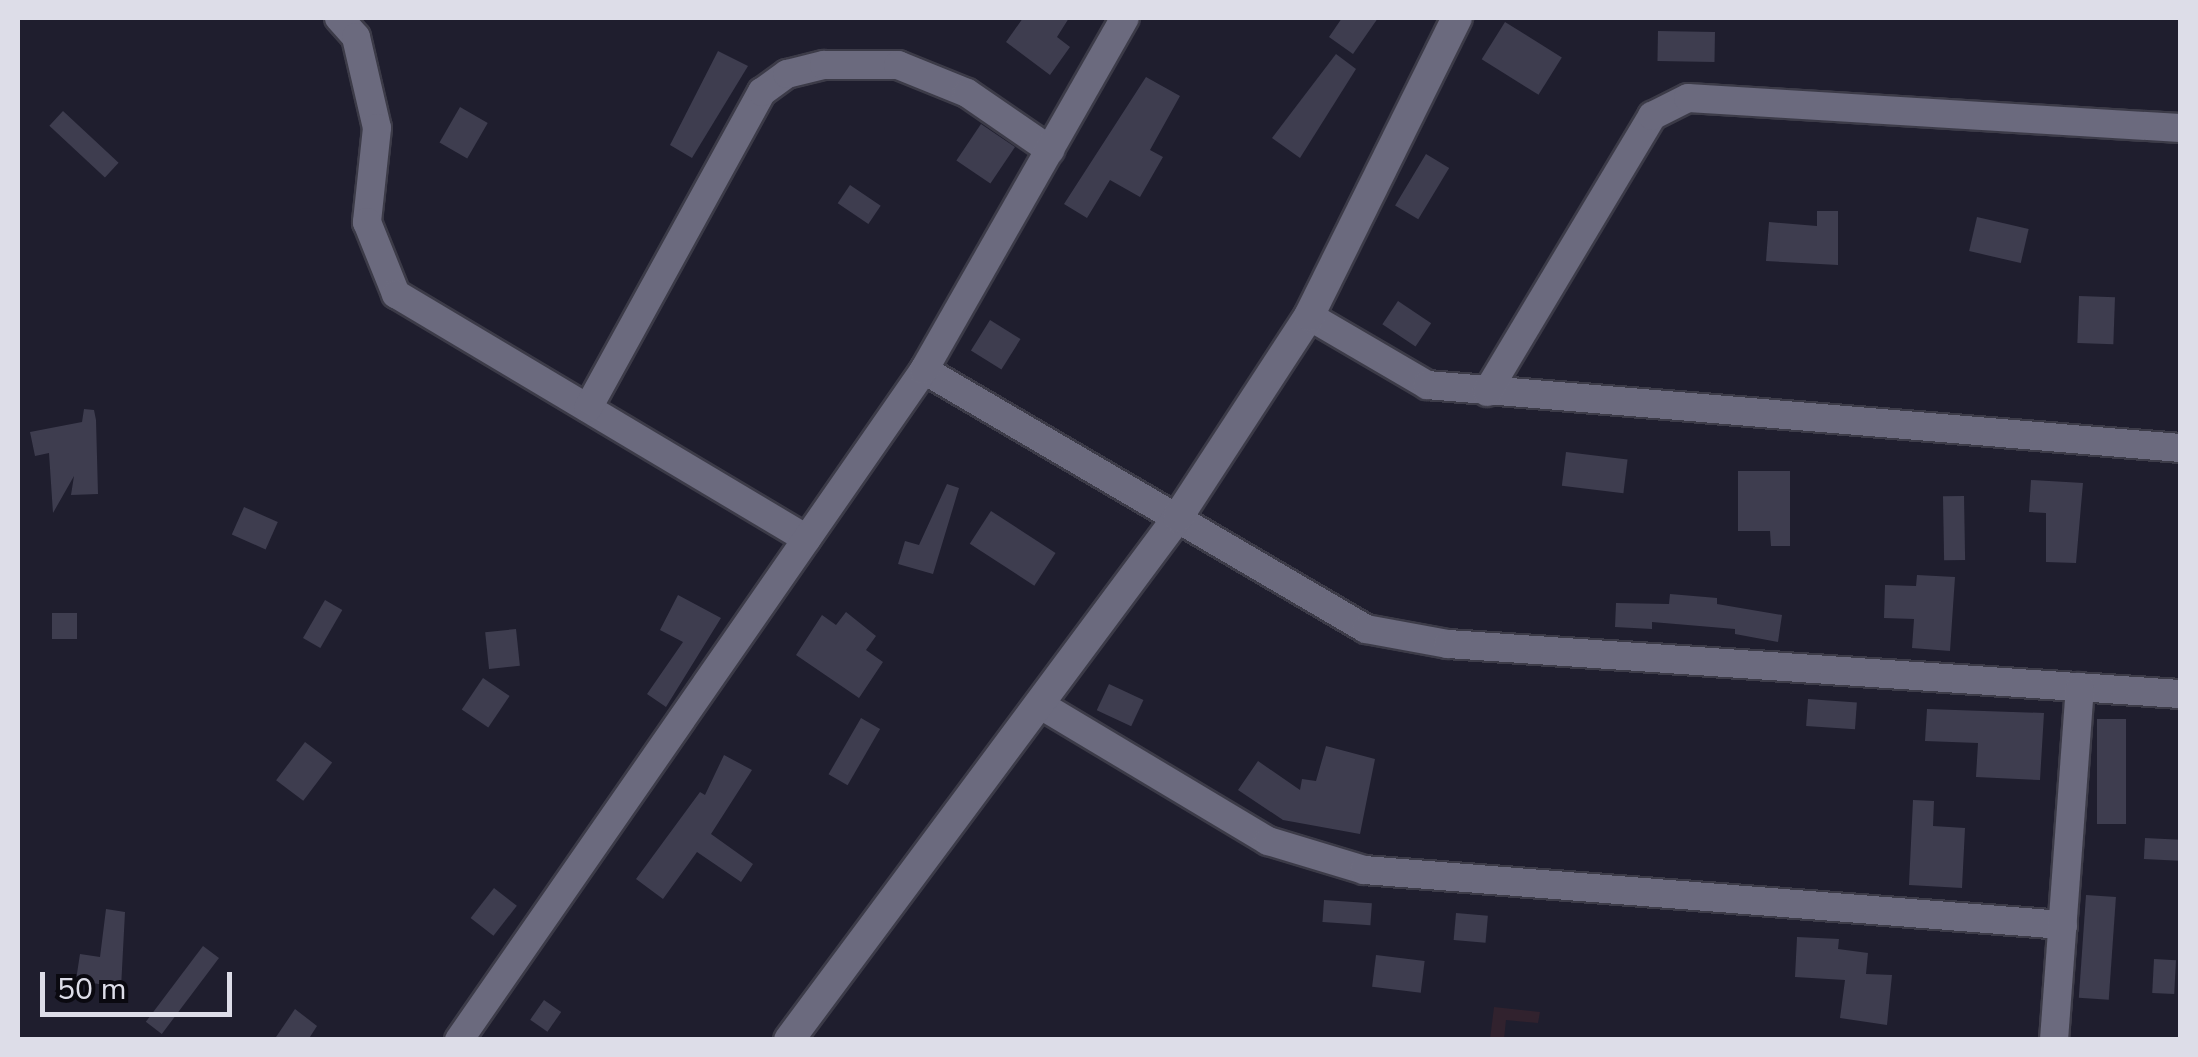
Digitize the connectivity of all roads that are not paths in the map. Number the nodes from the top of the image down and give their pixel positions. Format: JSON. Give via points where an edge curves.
{"nodes":[{"id":1,"x":339,"y":18,"type":"edge"},
{"id":2,"x":1125,"y":18,"type":"edge"},
{"id":3,"x":1457,"y":18,"type":"edge"},
{"id":4,"x":2180,"y":128,"type":"edge"},
{"id":5,"x":1050,"y":150,"type":"junction"},
{"id":6,"x":1309,"y":316,"type":"junction"},
{"id":7,"x":924,"y":370,"type":"junction"},
{"id":8,"x":1487,"y":392,"type":"junction"},
{"id":9,"x":588,"y":408,"type":"junction"},
{"id":10,"x":2180,"y":448,"type":"edge"},
{"id":11,"x":1178,"y":517,"type":"junction"},
{"id":12,"x":807,"y":539,"type":"junction"},
{"id":13,"x":2080,"y":687,"type":"junction"},
{"id":14,"x":2180,"y":694,"type":"edge"},
{"id":15,"x":1039,"y":704,"type":"junction"},
{"id":16,"x":2062,"y":925,"type":"junction"},
{"id":17,"x":458,"y":1040,"type":"edge"},
{"id":18,"x":789,"y":1040,"type":"edge"},
{"id":19,"x":2054,"y":1040,"type":"edge"}],
"edges":[{"from":1,"to":9,"type":"street","via":[[356,38],[378,128],[367,222],[396,294]]},
{"from":2,"to":5,"type":"street"},
{"from":3,"to":6,"type":"street"},
{"from":4,"to":8,"type":"street","via":[[1688,98],[1652,116]]},
{"from":5,"to":7,"type":"street"},
{"from":5,"to":9,"type":"street","via":[[967,93],[898,66],[824,65],[788,74],[762,92]]},
{"from":6,"to":8,"type":"street","via":[[1427,385]]},
{"from":6,"to":11,"type":"street"},
{"from":7,"to":11,"type":"street"},
{"from":7,"to":12,"type":"street"},
{"from":8,"to":10,"type":"street"},
{"from":9,"to":12,"type":"street"},
{"from":11,"to":13,"type":"street","via":[[1366,629],[1448,644]]},
{"from":11,"to":15,"type":"street"},
{"from":12,"to":17,"type":"street"},
{"from":13,"to":14,"type":"street"},
{"from":13,"to":16,"type":"street"},
{"from":15,"to":16,"type":"street","via":[[1268,841],[1364,870]]},
{"from":15,"to":18,"type":"street"},
{"from":16,"to":19,"type":"street"}]}
